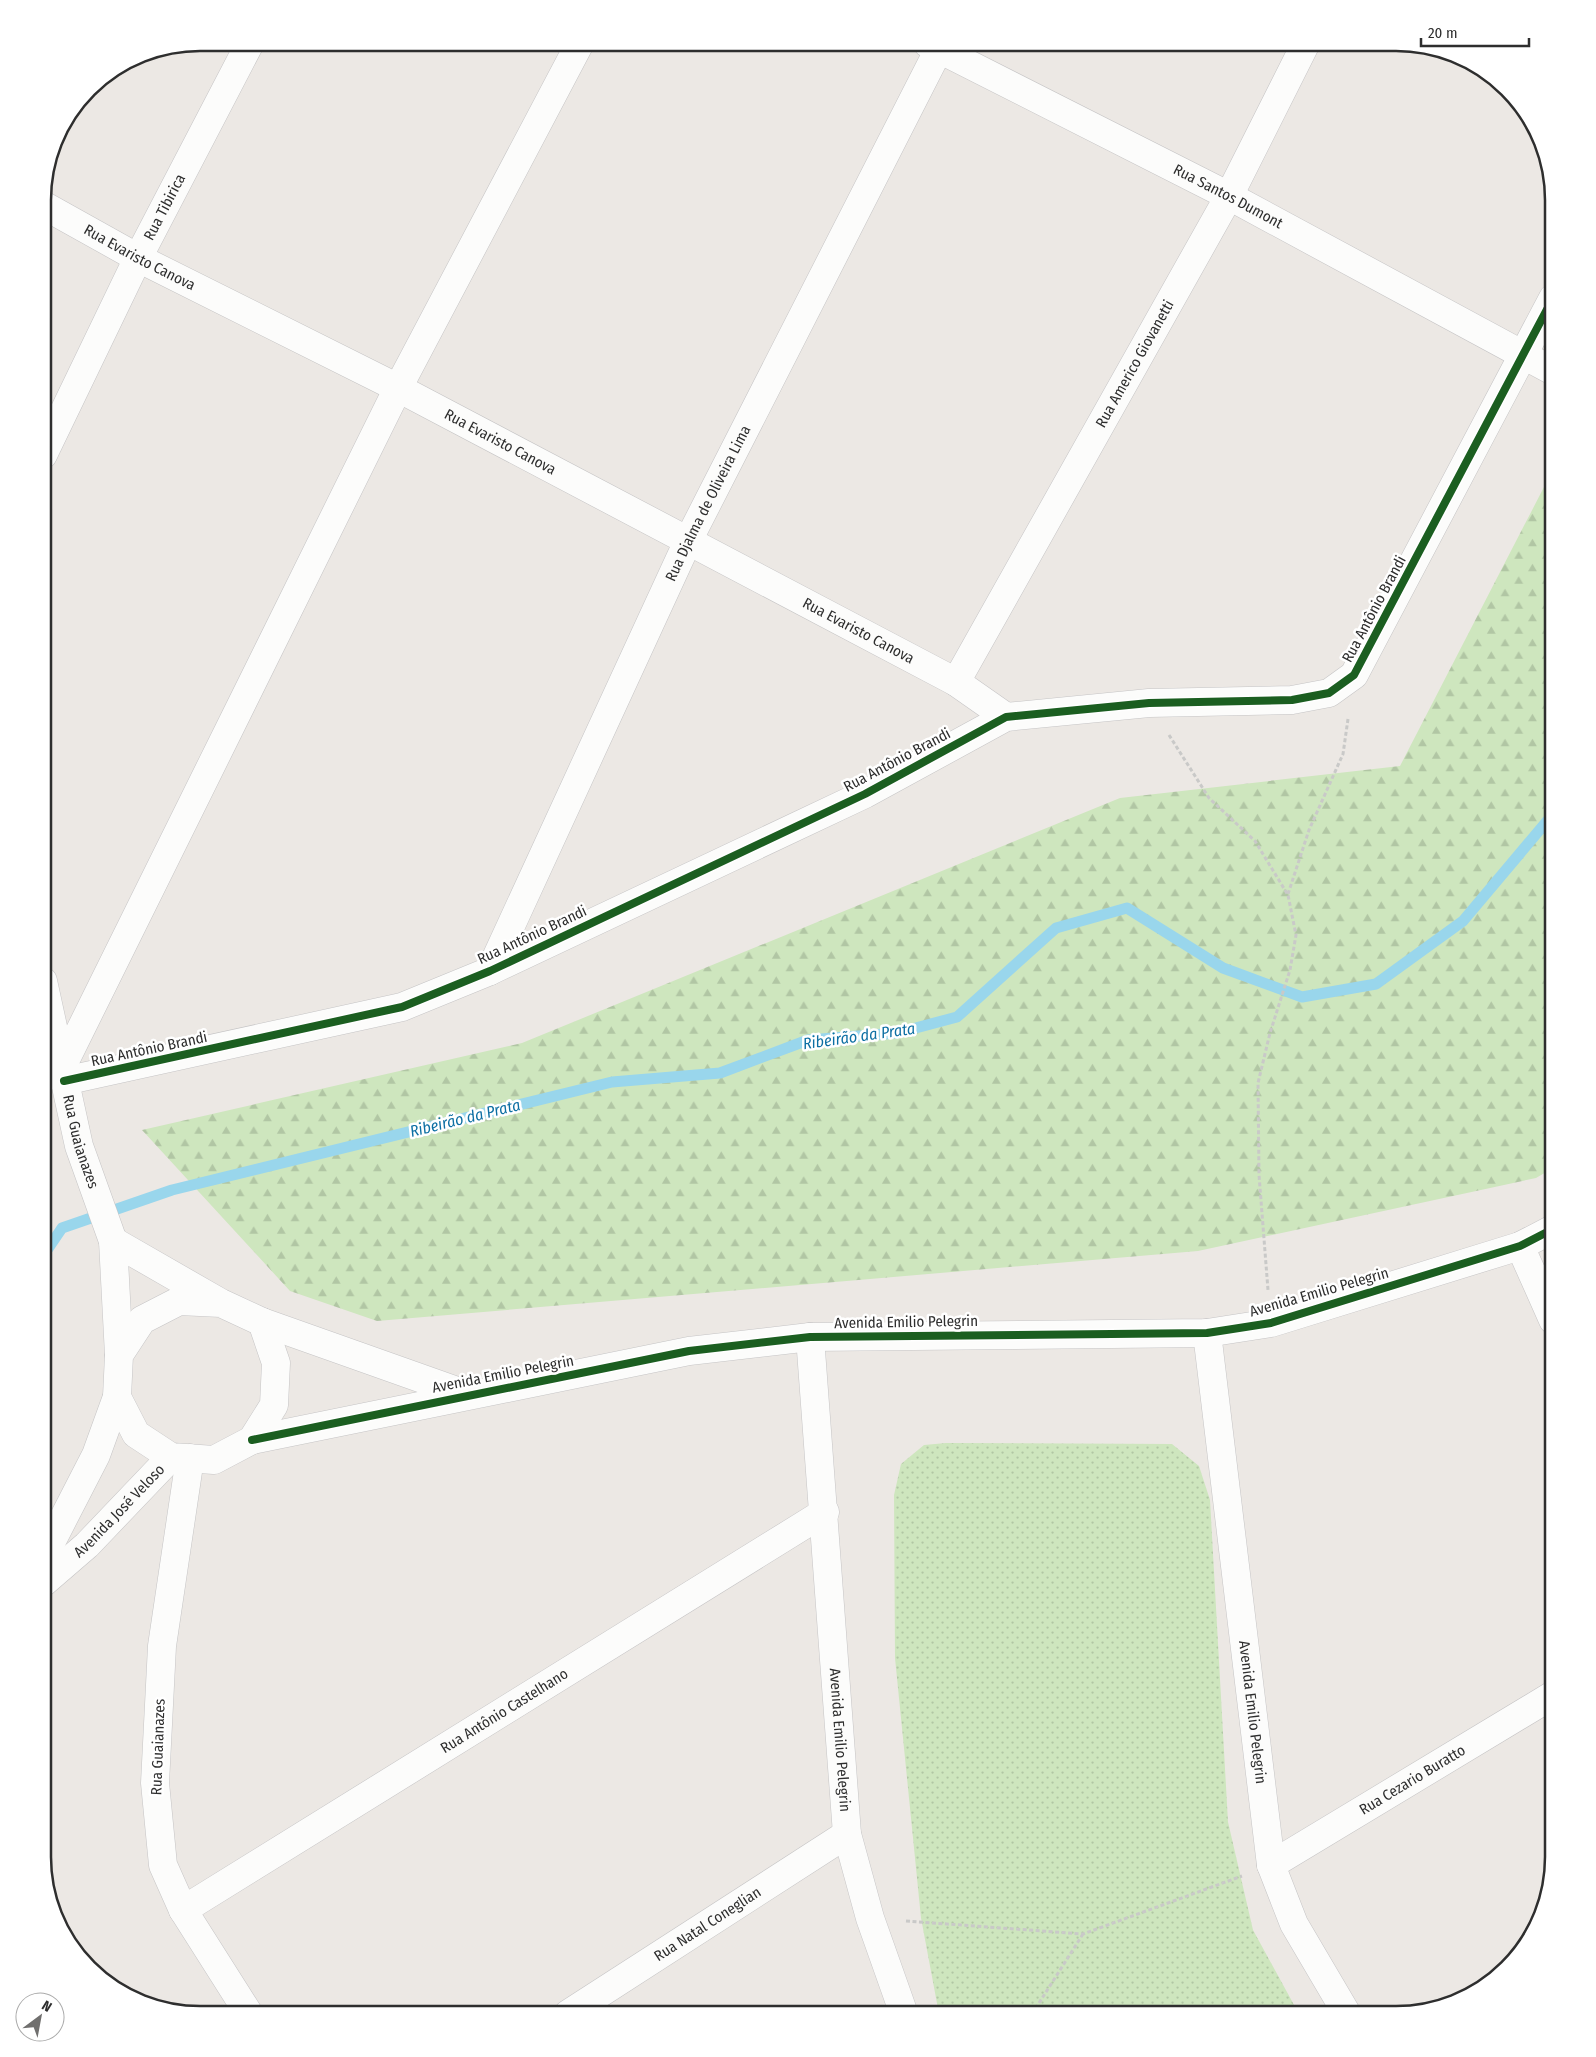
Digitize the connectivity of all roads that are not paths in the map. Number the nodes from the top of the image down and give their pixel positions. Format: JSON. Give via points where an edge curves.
{"nodes":[{"id":1,"x":245,"y":51,"type":"edge"},
{"id":2,"x":576,"y":51,"type":"edge"},
{"id":3,"x":933,"y":52,"type":"edge"},
{"id":4,"x":949,"y":52,"type":"edge"},
{"id":5,"x":1302,"y":52,"type":"edge"},
{"id":6,"x":1229,"y":196,"type":"junction"},
{"id":7,"x":52,"y":210,"type":"edge"},
{"id":8,"x":138,"y":258,"type":"junction"},
{"id":9,"x":1545,"y":315,"type":"edge"},
{"id":10,"x":1525,"y":354,"type":"junction"},
{"id":11,"x":1545,"y":366,"type":"edge"},
{"id":12,"x":398,"y":388,"type":"junction"},
{"id":13,"x":52,"y":437,"type":"edge"},
{"id":14,"x":688,"y":541,"type":"junction"},
{"id":15,"x":956,"y":682,"type":"junction"},
{"id":16,"x":1006,"y":717,"type":"junction"},
{"id":17,"x":490,"y":970,"type":"junction"},
{"id":18,"x":52,"y":1020,"type":"edge"},
{"id":19,"x":63,"y":1073,"type":"junction"},
{"id":20,"x":110,"y":1231,"type":"junction"},
{"id":21,"x":1545,"y":1234,"type":"edge"},
{"id":22,"x":1520,"y":1246,"type":"junction"},
{"id":23,"x":1545,"y":1300,"type":"edge"},
{"id":24,"x":221,"y":1303,"type":"junction"},
{"id":25,"x":262,"y":1322,"type":"junction"},
{"id":26,"x":1207,"y":1333,"type":"junction"},
{"id":27,"x":810,"y":1337,"type":"junction"},
{"id":28,"x":119,"y":1355,"type":"junction"},
{"id":29,"x":469,"y":1395,"type":"junction"},
{"id":30,"x":117,"y":1397,"type":"junction"},
{"id":31,"x":252,"y":1440,"type":"junction"},
{"id":32,"x":181,"y":1458,"type":"junction"},
{"id":33,"x":824,"y":1512,"type":"junction"},
{"id":34,"x":51,"y":1542,"type":"edge"},
{"id":35,"x":51,"y":1575,"type":"edge"},
{"id":36,"x":1545,"y":1700,"type":"edge"},
{"id":37,"x":847,"y":1834,"type":"junction"},
{"id":38,"x":1271,"y":1865,"type":"junction"},
{"id":39,"x":183,"y":1910,"type":"junction"},
{"id":40,"x":244,"y":2006,"type":"edge"},
{"id":41,"x":580,"y":2006,"type":"edge"},
{"id":42,"x":901,"y":2006,"type":"edge"},
{"id":43,"x":1342,"y":2006,"type":"edge"}],
"edges":[{"from":1,"to":8,"type":"street","name":"Rua Tibirica"},
{"from":2,"to":12,"type":"street"},
{"from":3,"to":14,"type":"street","name":"Rua Djalma de Oliveira Lima"},
{"from":4,"to":6,"type":"street","name":"Rua Santos Dumont"},
{"from":5,"to":6,"type":"street","name":"Rua Americo Giovanetti"},
{"from":6,"to":10,"type":"street","name":"Rua Santos Dumont"},
{"from":6,"to":15,"type":"street","name":"Rua Americo Giovanetti"},
{"from":7,"to":8,"type":"street","name":"Rua Evaristo Canova"},
{"from":8,"to":12,"type":"street","name":"Rua Evaristo Canova"},
{"from":8,"to":13,"type":"street","name":"Rua Tibirica"},
{"from":9,"to":10,"type":"street","name":"Rua Antônio Brandi"},
{"from":10,"to":11,"type":"street","name":"Rua Santos Dumont"},
{"from":10,"to":16,"type":"street","name":"Rua Antônio Brandi","via":[[1354,675],[1330,693],[1292,700],[1149,703]]},
{"from":12,"to":14,"type":"street","name":"Rua Evaristo Canova"},
{"from":12,"to":19,"type":"street"},
{"from":14,"to":15,"type":"street","name":"Rua Evaristo Canova"},
{"from":14,"to":17,"type":"street","name":"Rua Djalma de Oliveira Lima"},
{"from":15,"to":16,"type":"street","name":"Rua Evaristo Canova"},
{"from":16,"to":17,"type":"street","name":"Rua Antônio Brandi","via":[[865,794]]},
{"from":17,"to":19,"type":"street","name":"Rua Antônio Brandi","via":[[402,1007]]},
{"from":18,"to":19,"type":"street","name":"Rua Guaianazes"},
{"from":19,"to":20,"type":"street","name":"Rua Guaianazes","via":[[79,1146]]},
{"from":20,"to":24,"type":"street"},
{"from":20,"to":28,"type":"street","name":"Rua Guaianazes"},
{"from":21,"to":22,"type":"street","name":"Avenida Emilio Pelegrin"},
{"from":22,"to":23,"type":"street"},
{"from":22,"to":26,"type":"street","name":"Avenida Emilio Pelegrin","via":[[1271,1323]]},
{"from":24,"to":25,"type":"street"},
{"from":24,"to":28,"type":"street","via":[[179,1301],[142,1320]]},
{"from":25,"to":29,"type":"street","name":"Avenida Emilio Pelegrin"},
{"from":25,"to":31,"type":"street","via":[[276,1363],[274,1405]]},
{"from":26,"to":27,"type":"street","name":"Avenida Emilio Pelegrin"},
{"from":26,"to":38,"type":"street","name":"Avenida Emilio Pelegrin"},
{"from":27,"to":29,"type":"street","name":"Avenida Emilio Pelegrin","via":[[689,1351]]},
{"from":27,"to":33,"type":"street","name":"Avenida Emilio Pelegrin"},
{"from":28,"to":30,"type":"street"},
{"from":29,"to":31,"type":"street","name":"Avenida Emilio Pelegrin"},
{"from":30,"to":32,"type":"street","via":[[136,1434]]},
{"from":30,"to":34,"type":"street","name":"Avenida José Veloso","via":[[96,1455]]},
{"from":31,"to":32,"type":"street","via":[[214,1460]]},
{"from":32,"to":35,"type":"street","name":"Avenida José Veloso"},
{"from":32,"to":39,"type":"street","name":"Rua Guaianazes","via":[[162,1646],[155,1783],[163,1865]]},
{"from":33,"to":37,"type":"street","name":"Avenida Emilio Pelegrin"},
{"from":33,"to":39,"type":"street","name":"Rua Antônio Castelhano"},
{"from":36,"to":38,"type":"street","name":"Rua Cezario Buratto"},
{"from":37,"to":41,"type":"street","name":"Rua Natal Coneglian"},
{"from":37,"to":42,"type":"street","name":"Avenida Emilio Pelegrin","via":[[870,1918]]},
{"from":38,"to":43,"type":"street","name":"Avenida Emilio Pelegrin","via":[[1294,1924]]},
{"from":39,"to":40,"type":"street","name":"Rua Guaianazes"}]}
